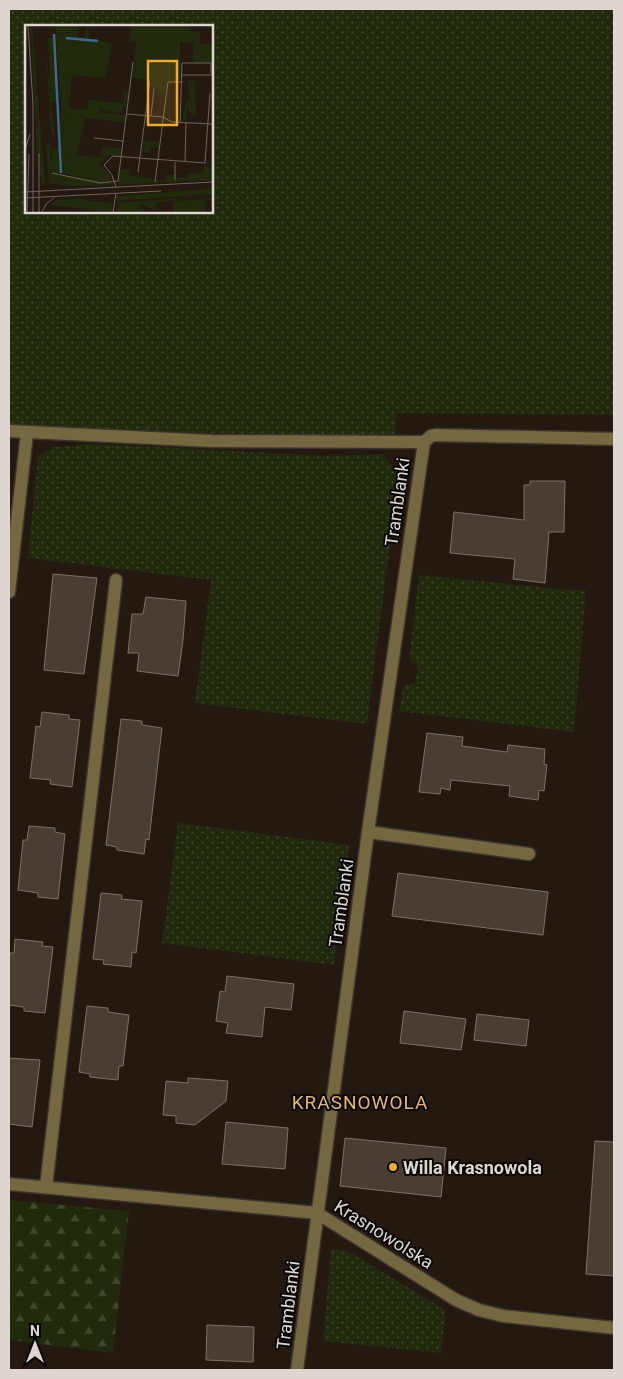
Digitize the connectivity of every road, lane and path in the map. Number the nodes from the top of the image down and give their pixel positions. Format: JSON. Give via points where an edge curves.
{"nodes":[{"id":1,"x":9,"y":432,"type":"edge"},
{"id":2,"x":27,"y":433,"type":"junction"},
{"id":3,"x":614,"y":439,"type":"edge"},
{"id":4,"x":424,"y":442,"type":"junction"},
{"id":5,"x":116,"y":580,"type":"dead end"},
{"id":6,"x":9,"y":592,"type":"edge"},
{"id":7,"x":368,"y":832,"type":"junction"},
{"id":8,"x":529,"y":854,"type":"dead end"},
{"id":9,"x":9,"y":1184,"type":"edge"},
{"id":10,"x":46,"y":1187,"type":"junction"},
{"id":11,"x":317,"y":1213,"type":"junction"},
{"id":12,"x":614,"y":1328,"type":"edge"},
{"id":13,"x":297,"y":1370,"type":"edge"}],
"edges":[{"from":1,"to":2,"type":"street"},
{"from":2,"to":4,"type":"street","via":[[212,441]]},
{"from":2,"to":6,"type":"street"},
{"from":3,"to":4,"type":"street","via":[[436,435]]},
{"from":4,"to":7,"type":"street","name":"Tramblanki"},
{"from":5,"to":10,"type":"street"},
{"from":7,"to":8,"type":"street"},
{"from":7,"to":11,"type":"street","name":"Tramblanki"},
{"from":9,"to":10,"type":"street","name":"Krasnowolska"},
{"from":10,"to":11,"type":"street","name":"Krasnowolska"},
{"from":11,"to":12,"type":"street","name":"Krasnowolska","via":[[456,1300],[479,1310],[502,1316]]},
{"from":11,"to":13,"type":"street","name":"Tramblanki"}]}
